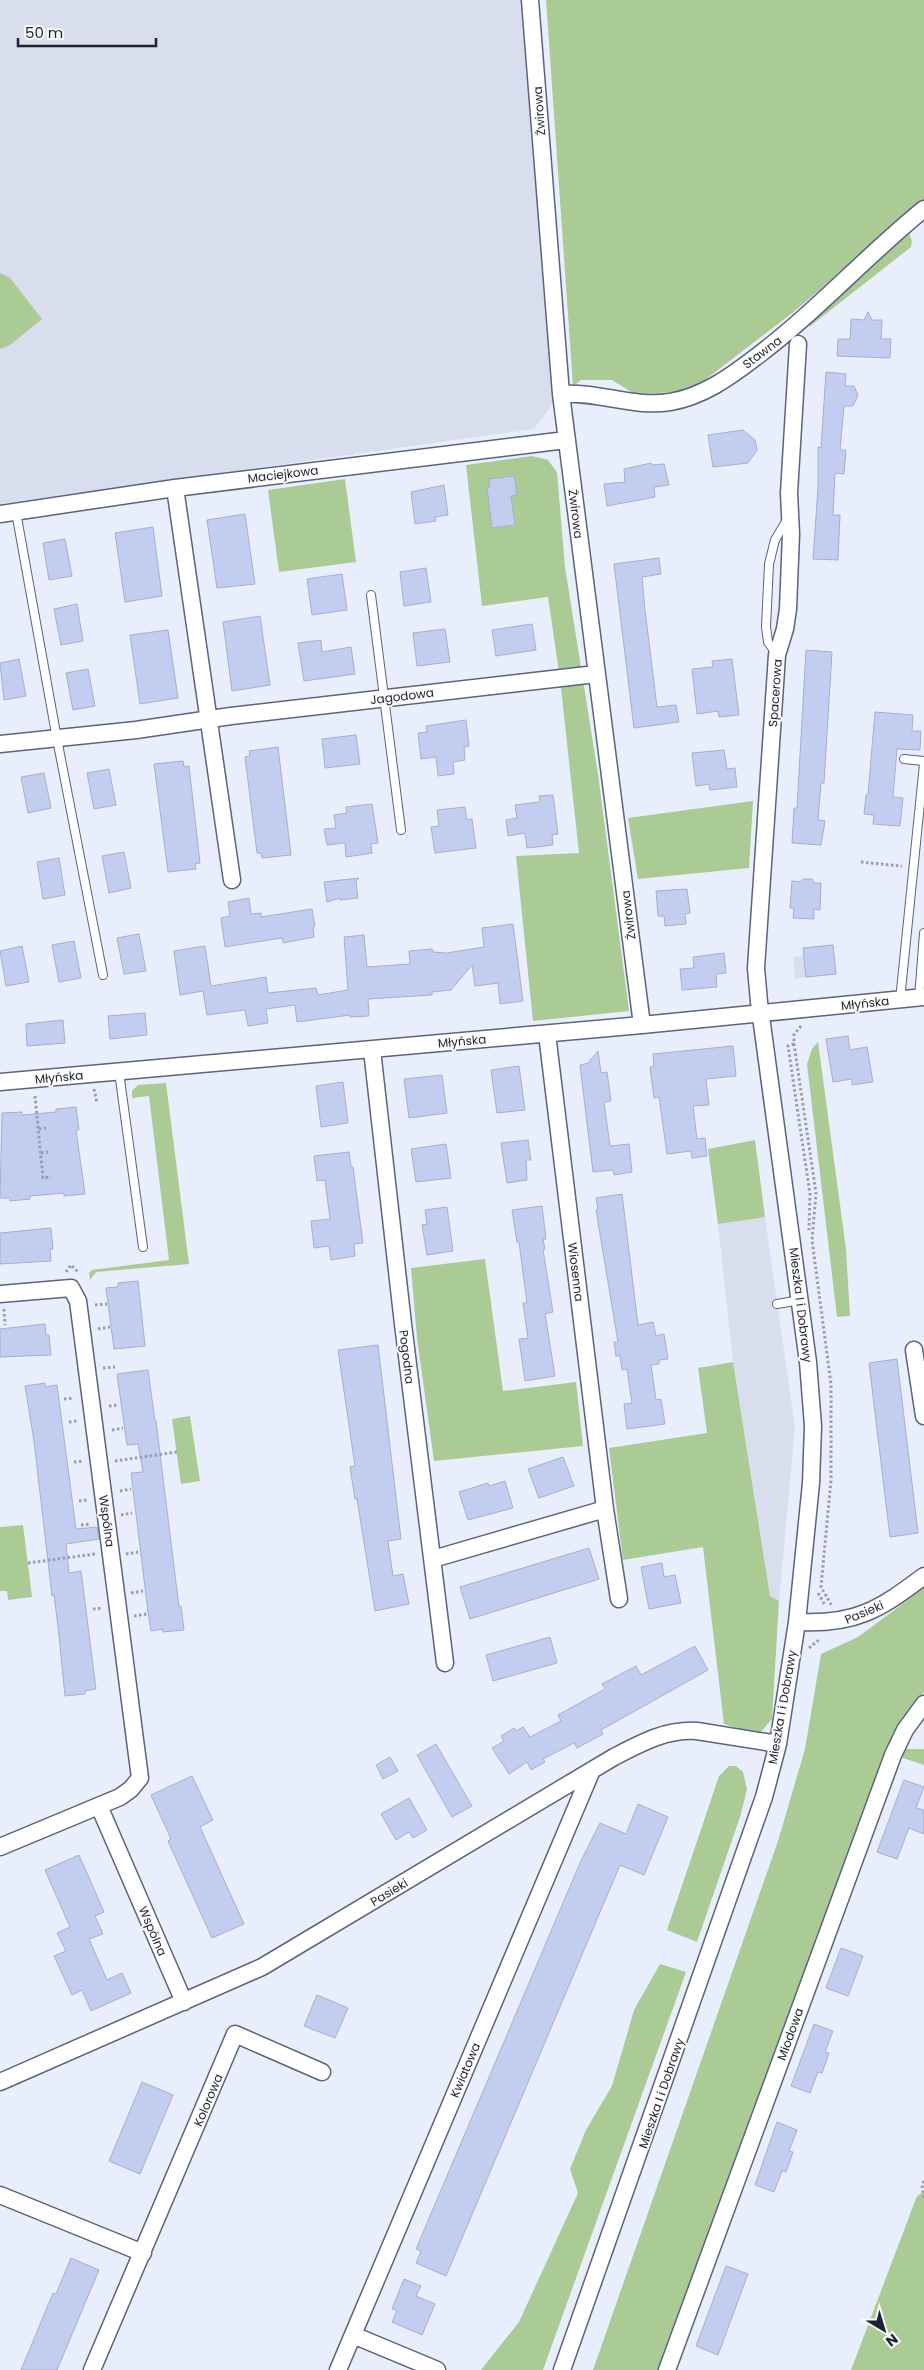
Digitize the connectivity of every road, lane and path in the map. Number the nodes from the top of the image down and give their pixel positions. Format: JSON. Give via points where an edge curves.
{"nodes":[{"id":1,"x":530,"y":0,"type":"edge"},
{"id":2,"x":924,"y":209,"type":"edge"},
{"id":3,"x":798,"y":344,"type":"dead end"},
{"id":4,"x":561,"y":394,"type":"junction"},
{"id":5,"x":566,"y":440,"type":"junction"},
{"id":6,"x":175,"y":488,"type":"junction"},
{"id":7,"x":8,"y":513,"type":"edge"},
{"id":8,"x":371,"y":596,"type":"dead end"},
{"id":9,"x":596,"y":674,"type":"junction"},
{"id":10,"x":383,"y":699,"type":"junction"},
{"id":11,"x":209,"y":719,"type":"junction"},
{"id":12,"x":56,"y":739,"type":"junction"},
{"id":13,"x":0,"y":744,"type":"edge"},
{"id":14,"x":904,"y":759,"type":"dead end"},
{"id":15,"x":924,"y":763,"type":"edge"},
{"id":16,"x":401,"y":830,"type":"dead end"},
{"id":17,"x":861,"y":862,"type":"dead end"},
{"id":18,"x":913,"y":867,"type":"junction"},
{"id":19,"x":232,"y":880,"type":"dead end"},
{"id":20,"x":924,"y":933,"type":"edge"},
{"id":21,"x":103,"y":975,"type":"dead end"},
{"id":22,"x":922,"y":997,"type":"edge"},
{"id":23,"x":900,"y":1000,"type":"junction"},
{"id":24,"x":760,"y":1014,"type":"junction"},
{"id":25,"x":804,"y":1024,"type":"dead end"},
{"id":26,"x":642,"y":1025,"type":"junction"},
{"id":27,"x":546,"y":1034,"type":"junction"},
{"id":28,"x":794,"y":1044,"type":"junction"},
{"id":29,"x":788,"y":1046,"type":"dead end"},
{"id":30,"x":372,"y":1050,"type":"junction"},
{"id":31,"x":119,"y":1072,"type":"junction"},
{"id":32,"x":0,"y":1082,"type":"edge"},
{"id":33,"x":35,"y":1090,"type":"dead end"},
{"id":34,"x":46,"y":1128,"type":"dead end"},
{"id":35,"x":38,"y":1129,"type":"junction"},
{"id":36,"x":48,"y":1152,"type":"dead end"},
{"id":37,"x":41,"y":1153,"type":"junction"},
{"id":38,"x":51,"y":1177,"type":"dead end"},
{"id":39,"x":143,"y":1247,"type":"dead end"},
{"id":40,"x":0,"y":1294,"type":"edge"},
{"id":41,"x":800,"y":1300,"type":"junction"},
{"id":42,"x":107,"y":1304,"type":"dead end"},
{"id":43,"x":777,"y":1304,"type":"dead end"},
{"id":44,"x":90,"y":1306,"type":"dead end"},
{"id":45,"x":4,"y":1313,"type":"dead end"},
{"id":46,"x":5,"y":1325,"type":"dead end"},
{"id":47,"x":110,"y":1327,"type":"dead end"},
{"id":48,"x":93,"y":1329,"type":"dead end"},
{"id":49,"x":914,"y":1350,"type":"dead end"},
{"id":50,"x":115,"y":1366,"type":"dead end"},
{"id":51,"x":98,"y":1369,"type":"dead end"},
{"id":52,"x":119,"y":1405,"type":"dead end"},
{"id":53,"x":103,"y":1407,"type":"dead end"},
{"id":54,"x":924,"y":1416,"type":"edge"},
{"id":55,"x":123,"y":1428,"type":"dead end"},
{"id":56,"x":106,"y":1430,"type":"dead end"},
{"id":57,"x":177,"y":1452,"type":"dead end"},
{"id":58,"x":110,"y":1461,"type":"dead end"},
{"id":59,"x":131,"y":1489,"type":"dead end"},
{"id":60,"x":114,"y":1492,"type":"dead end"},
{"id":61,"x":605,"y":1509,"type":"junction"},
{"id":62,"x":138,"y":1552,"type":"dead end"},
{"id":63,"x":101,"y":1554,"type":"dead end"},
{"id":64,"x":123,"y":1554,"type":"dead end"},
{"id":65,"x":432,"y":1559,"type":"junction"},
{"id":66,"x":28,"y":1563,"type":"dead end"},
{"id":67,"x":924,"y":1576,"type":"edge"},
{"id":68,"x":143,"y":1591,"type":"dead end"},
{"id":69,"x":619,"y":1599,"type":"dead end"},
{"id":70,"x":129,"y":1601,"type":"dead end"},
{"id":71,"x":130,"y":1608,"type":"dead end"},
{"id":72,"x":833,"y":1613,"type":"dead end"},
{"id":73,"x":147,"y":1614,"type":"dead end"},
{"id":74,"x":131,"y":1616,"type":"junction"},
{"id":75,"x":797,"y":1622,"type":"junction"},
{"id":76,"x":132,"y":1626,"type":"dead end"},
{"id":77,"x":445,"y":1663,"type":"dead end"},
{"id":78,"x":924,"y":1704,"type":"edge"},
{"id":79,"x":778,"y":1744,"type":"junction"},
{"id":80,"x":592,"y":1770,"type":"junction"},
{"id":81,"x":99,"y":1806,"type":"junction"},
{"id":82,"x":0,"y":1847,"type":"edge"},
{"id":83,"x":184,"y":2002,"type":"junction"},
{"id":84,"x":322,"y":2072,"type":"dead end"},
{"id":85,"x":0,"y":2082,"type":"edge"},
{"id":86,"x":924,"y":2181,"type":"edge"},
{"id":87,"x":0,"y":2195,"type":"edge"},
{"id":88,"x":924,"y":2200,"type":"edge"},
{"id":89,"x":143,"y":2253,"type":"junction"},
{"id":90,"x":353,"y":2335,"type":"junction"},
{"id":91,"x":92,"y":2370,"type":"edge"},
{"id":92,"x":338,"y":2370,"type":"edge"},
{"id":93,"x":437,"y":2370,"type":"edge"},
{"id":94,"x":562,"y":2370,"type":"edge"},
{"id":95,"x":667,"y":2370,"type":"edge"}],
"edges":[{"from":1,"to":4,"type":"street","name":"Żwirowa"},
{"from":2,"to":4,"type":"street","name":"Stawna","via":[[792,329],[700,393],[683,400],[651,404],[621,402],[586,393]]},
{"from":3,"to":24,"type":"street","name":"Spacerowa","via":[[789,493],[788,609],[777,655],[757,960]]},
{"from":4,"to":5,"type":"street","name":"Żwirowa"},
{"from":5,"to":6,"type":"street","name":"Maciejkowa"},
{"from":5,"to":9,"type":"street","name":"Żwirowa"},
{"from":6,"to":7,"type":"street","name":"Maciejkowa"},
{"from":6,"to":11,"type":"street"},
{"from":7,"to":12,"type":"lane"},
{"from":8,"to":10,"type":"lane"},
{"from":9,"to":10,"type":"street","name":"Jagodowa"},
{"from":9,"to":26,"type":"street","name":"Żwirowa"},
{"from":10,"to":11,"type":"street","name":"Jagodowa"},
{"from":10,"to":16,"type":"lane"},
{"from":11,"to":12,"type":"street","name":"Jagodowa"},
{"from":11,"to":19,"type":"street"},
{"from":12,"to":13,"type":"street","name":"Jagodowa"},
{"from":12,"to":21,"type":"lane"},
{"from":14,"to":15,"type":"lane"},
{"from":15,"to":18,"type":"lane"},
{"from":17,"to":18,"type":"path"},
{"from":18,"to":23,"type":"lane"},
{"from":20,"to":22,"type":"lane"},
{"from":22,"to":23,"type":"street","name":"Młyńska"},
{"from":23,"to":24,"type":"street","name":"Młyńska"},
{"from":24,"to":26,"type":"street","name":"Młyńska"},
{"from":24,"to":41,"type":"street","name":"Mieszka I i Dobrawy"},
{"from":25,"to":28,"type":"path","via":[[794,1035]]},
{"from":26,"to":27,"type":"street","name":"Młyńska"},
{"from":27,"to":30,"type":"street","name":"Młyńska"},
{"from":27,"to":61,"type":"street","name":"Wiosenna"},
{"from":28,"to":29,"type":"path"},
{"from":28,"to":72,"type":"path","via":[[816,1193],[812,1240],[831,1384],[831,1480],[820,1587]]},
{"from":30,"to":31,"type":"street","name":"Młyńska"},
{"from":30,"to":65,"type":"street","name":"Pogodna"},
{"from":31,"to":32,"type":"street","name":"Młyńska"},
{"from":31,"to":39,"type":"lane"},
{"from":33,"to":35,"type":"path"},
{"from":34,"to":35,"type":"path"},
{"from":35,"to":37,"type":"path"},
{"from":36,"to":37,"type":"path"},
{"from":37,"to":38,"type":"path","via":[[44,1178]]},
{"from":40,"to":81,"type":"street","name":"Wspólna","via":[[70,1288],[78,1301],[140,1778],[120,1797]]},
{"from":41,"to":43,"type":"lane"},
{"from":41,"to":75,"type":"street","name":"Mieszka I i Dobrawy","via":[[811,1388],[813,1456]]},
{"from":42,"to":44,"type":"path"},
{"from":45,"to":46,"type":"path"},
{"from":47,"to":48,"type":"path"},
{"from":49,"to":54,"type":"street"},
{"from":50,"to":51,"type":"path"},
{"from":52,"to":53,"type":"path"},
{"from":55,"to":56,"type":"path"},
{"from":57,"to":58,"type":"path"},
{"from":59,"to":60,"type":"path"},
{"from":61,"to":65,"type":"street"},
{"from":61,"to":69,"type":"street","name":"Wiosenna"},
{"from":62,"to":64,"type":"path"},
{"from":63,"to":66,"type":"path"},
{"from":65,"to":77,"type":"street","name":"Pogodna"},
{"from":67,"to":75,"type":"street","name":"Pasieki","via":[[881,1606],[851,1619],[833,1623]]},
{"from":68,"to":70,"type":"path","via":[[128,1593]]},
{"from":71,"to":74,"type":"path"},
{"from":73,"to":74,"type":"path"},
{"from":74,"to":76,"type":"path"},
{"from":75,"to":79,"type":"street","name":"Mieszka I i Dobrawy"},
{"from":78,"to":95,"type":"street","name":"Miodowa","via":[[905,1730],[894,1755]]},
{"from":79,"to":80,"type":"street","name":"Pasieki","via":[[697,1731],[671,1732],[637,1745]]},
{"from":79,"to":94,"type":"street","name":"Mieszka I i Dobrawy","via":[[752,1832]]},
{"from":80,"to":83,"type":"street","name":"Pasieki","via":[[303,1944],[262,1967]]},
{"from":80,"to":90,"type":"street","name":"Kwiatowa"},
{"from":81,"to":82,"type":"street","name":"Wspólna"},
{"from":81,"to":83,"type":"street","name":"Wspólna"},
{"from":83,"to":85,"type":"street","name":"Pasieki"},
{"from":84,"to":89,"type":"street","name":"Kolorowa","via":[[235,2034]]},
{"from":86,"to":88,"type":"path"},
{"from":87,"to":89,"type":"street"},
{"from":89,"to":91,"type":"street","name":"Kolorowa"},
{"from":90,"to":92,"type":"street","name":"Kwiatowa"},
{"from":90,"to":93,"type":"street"}]}
